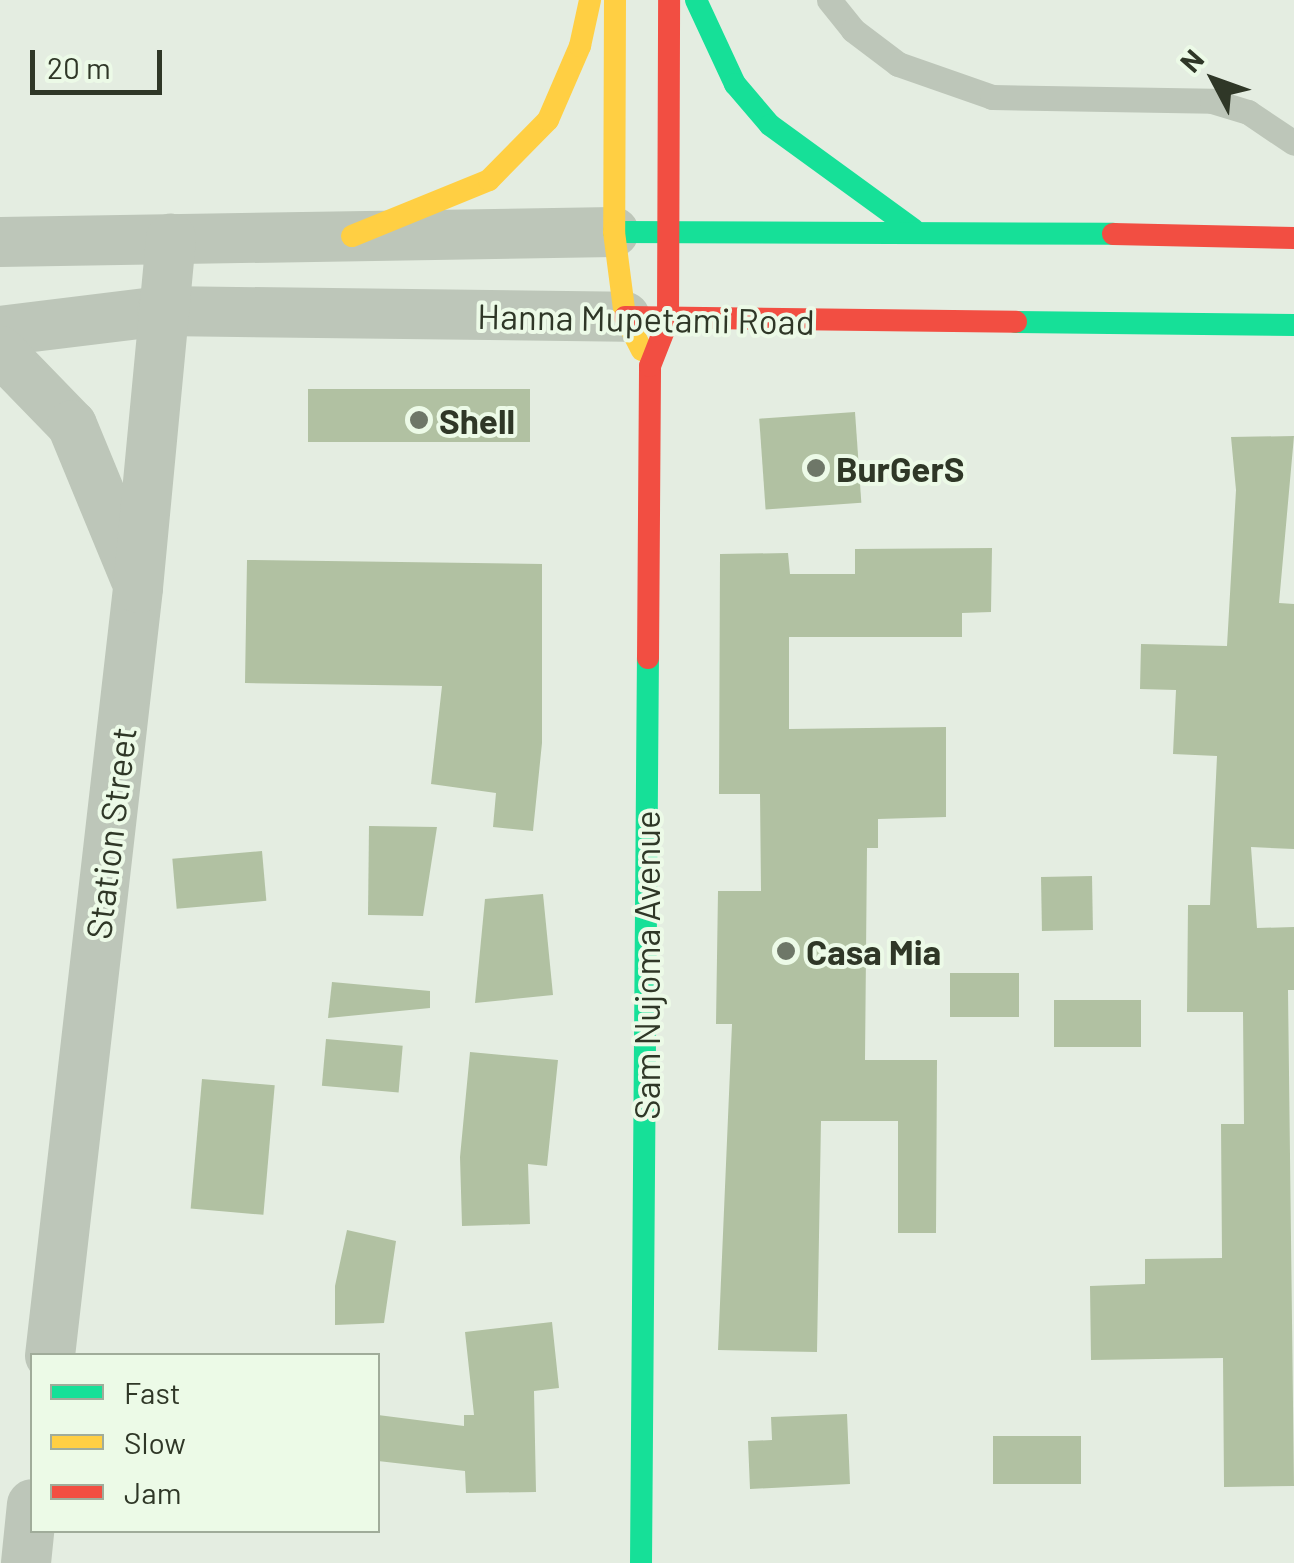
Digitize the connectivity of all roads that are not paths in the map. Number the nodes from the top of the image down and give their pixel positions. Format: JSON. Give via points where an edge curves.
{"nodes":[{"id":1,"x":590,"y":0,"type":"edge"},
{"id":2,"x":615,"y":0,"type":"edge"},
{"id":3,"x":669,"y":0,"type":"edge"},
{"id":4,"x":696,"y":0,"type":"edge"},
{"id":5,"x":829,"y":0,"type":"edge"},
{"id":6,"x":1294,"y":142,"type":"edge"},
{"id":7,"x":913,"y":229,"type":"junction"},
{"id":8,"x":668,"y":231,"type":"junction"},
{"id":9,"x":614,"y":232,"type":"junction"},
{"id":10,"x":352,"y":236,"type":"junction"},
{"id":11,"x":171,"y":238,"type":"junction"},
{"id":12,"x":1294,"y":238,"type":"edge"},
{"id":13,"x":0,"y":242,"type":"edge"},
{"id":14,"x":162,"y":310,"type":"junction"},
{"id":15,"x":646,"y":318,"type":"junction"},
{"id":16,"x":1294,"y":325,"type":"edge"},
{"id":17,"x":0,"y":331,"type":"edge"},
{"id":18,"x":0,"y":351,"type":"edge"},
{"id":19,"x":650,"y":366,"type":"junction"},
{"id":20,"x":138,"y":588,"type":"junction"},
{"id":21,"x":50,"y":1353,"type":"edge"},
{"id":22,"x":30,"y":1524,"type":"edge"},
{"id":23,"x":26,"y":1563,"type":"edge"},
{"id":24,"x":642,"y":1563,"type":"edge"}],
"edges":[{"from":1,"to":10,"type":"main road","via":[[580,46],[548,120],[490,180]]},
{"from":2,"to":9,"type":"main road","name":"Sam Nujoma Avenue"},
{"from":3,"to":8,"type":"main road","name":"Sam Nujoma Avenue"},
{"from":4,"to":7,"type":"main road","via":[[734,84],[770,125]]},
{"from":5,"to":6,"type":"lane","via":[[852,30],[898,64],[992,97],[1212,102],[1248,112]]},
{"from":7,"to":8,"type":"main road"},
{"from":7,"to":12,"type":"main road"},
{"from":8,"to":9,"type":"main road"},
{"from":8,"to":15,"type":"main road","name":"Sam Nujoma Avenue"},
{"from":9,"to":10,"type":"street"},
{"from":9,"to":15,"type":"main road","name":"Sam Nujoma Avenue"},
{"from":10,"to":11,"type":"street"},
{"from":11,"to":13,"type":"street"},
{"from":11,"to":14,"type":"street","name":"Station Street"},
{"from":14,"to":15,"type":"street","name":"Hanna Mupetami Road"},
{"from":14,"to":17,"type":"street","name":"Hanna Mupetami Road"},
{"from":14,"to":20,"type":"street","name":"Station Street"},
{"from":15,"to":16,"type":"main road","name":"Hanna Mupetami Road"},
{"from":15,"to":19,"type":"main road","name":"Sam Nujoma Avenue"},
{"from":15,"to":19,"type":"main road","name":"Sam Nujoma Avenue"},
{"from":18,"to":20,"type":"street","via":[[72,425]]},
{"from":19,"to":24,"type":"main road","name":"Sam Nujoma Avenue"},
{"from":20,"to":21,"type":"street","name":"Station Street"},
{"from":22,"to":23,"type":"street"}]}
